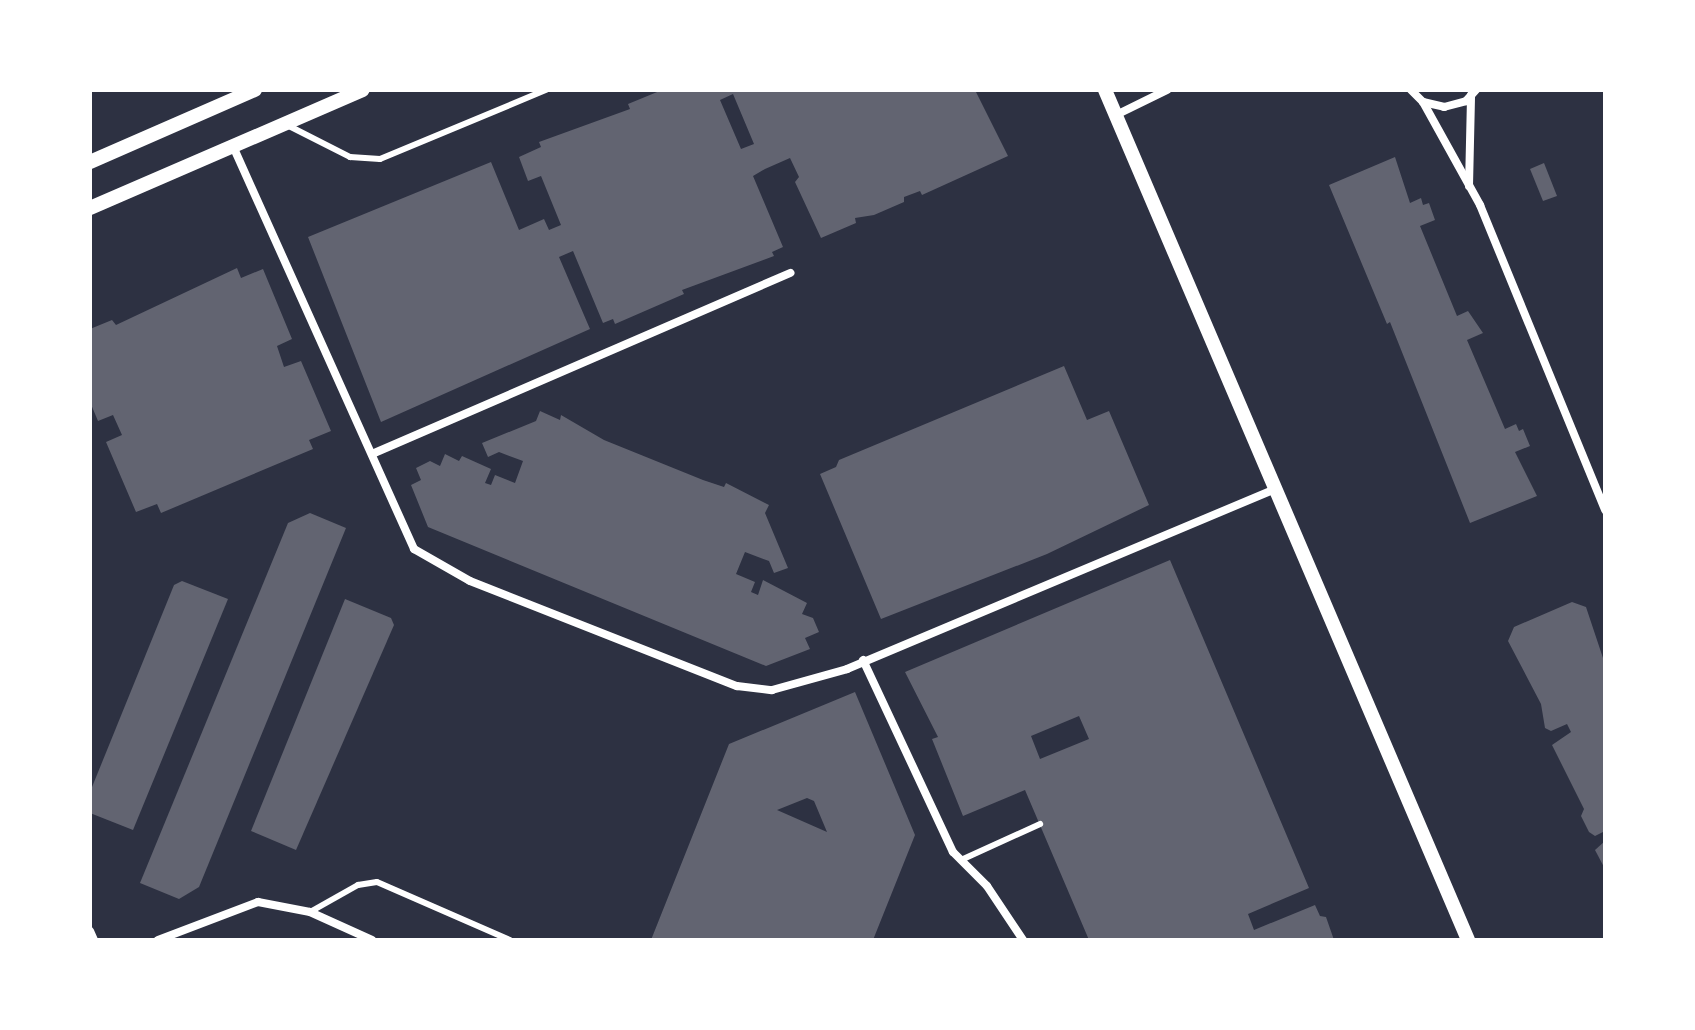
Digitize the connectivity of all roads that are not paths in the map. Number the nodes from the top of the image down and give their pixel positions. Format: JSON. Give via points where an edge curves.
{"nodes":[{"id":1,"x":255,"y":90,"type":"edge"},
{"id":2,"x":363,"y":90,"type":"edge"},
{"id":3,"x":546,"y":90,"type":"edge"},
{"id":4,"x":1105,"y":90,"type":"edge"},
{"id":5,"x":1167,"y":90,"type":"edge"},
{"id":6,"x":1411,"y":90,"type":"edge"},
{"id":7,"x":1474,"y":93,"type":"edge"},
{"id":8,"x":1423,"y":102,"type":"junction"},
{"id":9,"x":1116,"y":115,"type":"junction"},
{"id":10,"x":284,"y":123,"type":"junction"},
{"id":11,"x":232,"y":143,"type":"junction"},
{"id":12,"x":90,"y":162,"type":"edge"},
{"id":13,"x":1470,"y":191,"type":"junction"},
{"id":14,"x":90,"y":208,"type":"edge"},
{"id":15,"x":791,"y":273,"type":"dead end"},
{"id":16,"x":372,"y":454,"type":"junction"},
{"id":17,"x":1275,"y":489,"type":"junction"},
{"id":18,"x":1605,"y":510,"type":"edge"},
{"id":19,"x":863,"y":660,"type":"junction"},
{"id":20,"x":1040,"y":824,"type":"dead end"},
{"id":21,"x":961,"y":860,"type":"junction"},
{"id":22,"x":310,"y":912,"type":"junction"},
{"id":23,"x":90,"y":931,"type":"edge"},
{"id":24,"x":94,"y":940,"type":"edge"},
{"id":25,"x":158,"y":940,"type":"edge"},
{"id":26,"x":372,"y":940,"type":"edge"},
{"id":27,"x":510,"y":940,"type":"edge"},
{"id":28,"x":1023,"y":940,"type":"edge"},
{"id":29,"x":1468,"y":940,"type":"edge"}],
"edges":[{"from":1,"to":12,"type":"street"},
{"from":2,"to":10,"type":"street"},
{"from":3,"to":10,"type":"lane","via":[[380,159],[350,157]]},
{"from":4,"to":9,"type":"street"},
{"from":5,"to":9,"type":"street"},
{"from":6,"to":8,"type":"street"},
{"from":7,"to":8,"type":"street","via":[[1444,107]]},
{"from":7,"to":13,"type":"street","via":[[1466,163]]},
{"from":8,"to":13,"type":"street"},
{"from":9,"to":17,"type":"street"},
{"from":10,"to":11,"type":"street"},
{"from":11,"to":14,"type":"street"},
{"from":11,"to":16,"type":"street"},
{"from":13,"to":18,"type":"street"},
{"from":15,"to":16,"type":"street"},
{"from":16,"to":19,"type":"street","via":[[414,549],[470,581],[747,689],[799,685]]},
{"from":17,"to":19,"type":"street"},
{"from":17,"to":29,"type":"street"},
{"from":19,"to":21,"type":"street"},
{"from":20,"to":21,"type":"lane"},
{"from":21,"to":28,"type":"street","via":[[987,886]]},
{"from":22,"to":25,"type":"street","via":[[279,902],[238,906]]},
{"from":22,"to":26,"type":"street"},
{"from":22,"to":27,"type":"lane","via":[[358,885],[377,882]]},
{"from":23,"to":24,"type":"street"}]}
